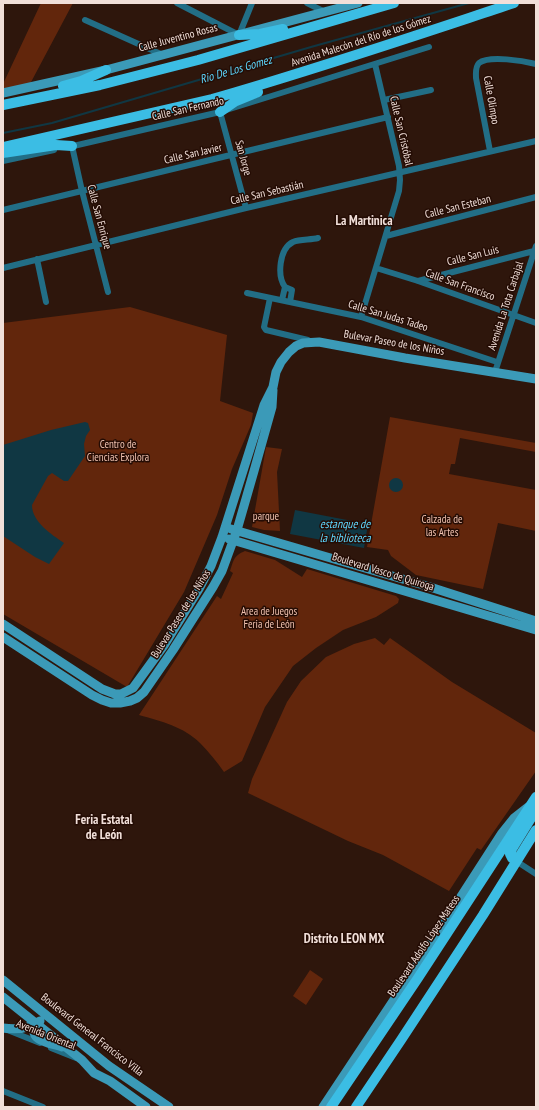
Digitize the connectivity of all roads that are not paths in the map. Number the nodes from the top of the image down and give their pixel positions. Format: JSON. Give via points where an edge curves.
{"nodes":[{"id":1,"x":177,"y":3,"type":"edge"},
{"id":2,"x":252,"y":3,"type":"edge"},
{"id":3,"x":307,"y":3,"type":"edge"},
{"id":4,"x":358,"y":3,"type":"edge"},
{"id":5,"x":394,"y":3,"type":"edge"},
{"id":6,"x":514,"y":3,"type":"edge"},
{"id":7,"x":324,"y":12,"type":"junction"},
{"id":8,"x":340,"y":19,"type":"junction"},
{"id":9,"x":85,"y":20,"type":"dead end"},
{"id":10,"x":239,"y":35,"type":"junction"},
{"id":11,"x":429,"y":47,"type":"dead end"},
{"id":12,"x":163,"y":55,"type":"junction"},
{"id":13,"x":375,"y":64,"type":"junction"},
{"id":14,"x":536,"y":64,"type":"edge"},
{"id":15,"x":106,"y":70,"type":"junction"},
{"id":16,"x":274,"y":81,"type":"junction"},
{"id":17,"x":431,"y":90,"type":"dead end"},
{"id":18,"x":3,"y":93,"type":"edge"},
{"id":19,"x":384,"y":100,"type":"junction"},
{"id":20,"x":4,"y":105,"type":"edge"},
{"id":21,"x":220,"y":112,"type":"junction"},
{"id":22,"x":388,"y":117,"type":"junction"},
{"id":23,"x":536,"y":141,"type":"edge"},
{"id":24,"x":72,"y":146,"type":"junction"},
{"id":25,"x":3,"y":147,"type":"edge"},
{"id":26,"x":490,"y":151,"type":"junction"},
{"id":27,"x":3,"y":153,"type":"edge"},
{"id":28,"x":232,"y":155,"type":"junction"},
{"id":29,"x":3,"y":161,"type":"edge"},
{"id":30,"x":401,"y":172,"type":"junction"},
{"id":31,"x":82,"y":191,"type":"junction"},
{"id":32,"x":536,"y":197,"type":"edge"},
{"id":33,"x":246,"y":208,"type":"junction"},
{"id":34,"x":3,"y":210,"type":"edge"},
{"id":35,"x":386,"y":236,"type":"junction"},
{"id":36,"x":318,"y":238,"type":"dead end"},
{"id":37,"x":97,"y":246,"type":"junction"},
{"id":38,"x":535,"y":249,"type":"edge"},
{"id":39,"x":37,"y":259,"type":"junction"},
{"id":40,"x":3,"y":268,"type":"edge"},
{"id":41,"x":376,"y":268,"type":"junction"},
{"id":42,"x":418,"y":281,"type":"junction"},
{"id":43,"x":284,"y":288,"type":"junction"},
{"id":44,"x":108,"y":292,"type":"dead end"},
{"id":45,"x":247,"y":293,"type":"dead end"},
{"id":46,"x":270,"y":298,"type":"junction"},
{"id":47,"x":282,"y":300,"type":"junction"},
{"id":48,"x":46,"y":302,"type":"dead end"},
{"id":49,"x":290,"y":302,"type":"junction"},
{"id":50,"x":513,"y":315,"type":"junction"},
{"id":51,"x":361,"y":317,"type":"junction"},
{"id":52,"x":536,"y":323,"type":"edge"},
{"id":53,"x":319,"y":342,"type":"junction"},
{"id":54,"x":498,"y":362,"type":"junction"},
{"id":55,"x":495,"y":372,"type":"junction"},
{"id":56,"x":536,"y":379,"type":"edge"},
{"id":57,"x":273,"y":387,"type":"junction"},
{"id":58,"x":225,"y":527,"type":"junction"},
{"id":59,"x":237,"y":530,"type":"junction"},
{"id":60,"x":222,"y":537,"type":"junction"},
{"id":61,"x":234,"y":540,"type":"junction"},
{"id":62,"x":536,"y":621,"type":"edge"},
{"id":63,"x":3,"y":624,"type":"edge"},
{"id":64,"x":536,"y":630,"type":"edge"},
{"id":65,"x":3,"y":637,"type":"edge"},
{"id":66,"x":534,"y":804,"type":"edge"},
{"id":67,"x":536,"y":830,"type":"edge"},
{"id":68,"x":516,"y":861,"type":"junction"},
{"id":69,"x":536,"y":874,"type":"edge"},
{"id":70,"x":3,"y":980,"type":"edge"},
{"id":71,"x":3,"y":997,"type":"edge"},
{"id":72,"x":36,"y":1024,"type":"junction"},
{"id":73,"x":3,"y":1028,"type":"edge"},
{"id":74,"x":67,"y":1031,"type":"junction"},
{"id":75,"x":82,"y":1060,"type":"junction"},
{"id":76,"x":109,"y":1066,"type":"junction"},
{"id":77,"x":94,"y":1073,"type":"junction"},
{"id":78,"x":3,"y":1091,"type":"edge"},
{"id":79,"x":43,"y":1107,"type":"edge"},
{"id":80,"x":146,"y":1107,"type":"edge"},
{"id":81,"x":168,"y":1107,"type":"edge"},
{"id":82,"x":323,"y":1107,"type":"edge"},
{"id":83,"x":331,"y":1107,"type":"edge"},
{"id":84,"x":356,"y":1107,"type":"edge"}],
"edges":[{"from":1,"to":10,"type":"street"},
{"from":2,"to":10,"type":"street"},
{"from":3,"to":7,"type":"street"},
{"from":4,"to":7,"type":"street","name":"Calle Juventino Rosas"},
{"from":5,"to":8,"type":"main road"},
{"from":6,"to":16,"type":"main road","name":"Avenida Malecón del Río de los Gómez"},
{"from":7,"to":10,"type":"street","name":"Calle Juventino Rosas"},
{"from":8,"to":10,"type":"main road","via":[[322,18],[270,32]]},
{"from":8,"to":20,"type":"main road","via":[[198,60],[100,85]]},
{"from":9,"to":12,"type":"street"},
{"from":10,"to":12,"type":"street","name":"Calle Juventino Rosas"},
{"from":11,"to":13,"type":"street","name":"Calle San Fernando"},
{"from":12,"to":15,"type":"street","name":"Calle Juventino Rosas"},
{"from":13,"to":19,"type":"street","name":"Calle San Cristóbal"},
{"from":13,"to":21,"type":"street","name":"Calle San Fernando"},
{"from":14,"to":26,"type":"street","name":"Calle Olimpo","via":[[516,60],[488,60],[480,62],[477,66],[476,78]]},
{"from":15,"to":18,"type":"street","name":"Calle Juventino Rosas"},
{"from":15,"to":20,"type":"main road"},
{"from":16,"to":21,"type":"main road"},
{"from":16,"to":25,"type":"main road","name":"Avenida Malecón del Río de los Gómez","via":[[212,99]]},
{"from":17,"to":19,"type":"street"},
{"from":19,"to":22,"type":"street","name":"Calle San Cristóbal"},
{"from":21,"to":24,"type":"street","name":"Calle San Fernando"},
{"from":21,"to":28,"type":"street","name":"San Jorge"},
{"from":22,"to":28,"type":"street","name":"Calle San Javier"},
{"from":22,"to":30,"type":"street","name":"Calle San Cristóbal"},
{"from":23,"to":26,"type":"street","name":"Calle San Sebastián"},
{"from":24,"to":27,"type":"main road","via":[[56,145]]},
{"from":24,"to":29,"type":"street","name":"Calle San Fernando"},
{"from":24,"to":31,"type":"street","name":"Calle San Enrique"},
{"from":26,"to":30,"type":"street","name":"Calle San Sebastián"},
{"from":28,"to":31,"type":"street","name":"Calle San Javier"},
{"from":28,"to":33,"type":"street","name":"San Jorge"},
{"from":30,"to":33,"type":"street","name":"Calle San Sebastián"},
{"from":30,"to":35,"type":"street","name":"Calle San Cristóbal","via":[[399,191]]},
{"from":31,"to":34,"type":"street","name":"Calle San Javier"},
{"from":31,"to":37,"type":"street","name":"Calle San Enrique"},
{"from":32,"to":35,"type":"street","name":"Calle San Esteban"},
{"from":33,"to":37,"type":"street","name":"Calle San Sebastián"},
{"from":35,"to":41,"type":"street","name":"Calle San Cristóbal"},
{"from":36,"to":43,"type":"street","via":[[294,242],[287,246],[283,252],[280,277]]},
{"from":37,"to":39,"type":"street","name":"Calle San Sebastián"},
{"from":37,"to":44,"type":"street","name":"Calle San Enrique"},
{"from":38,"to":42,"type":"street","name":"Calle San Luis"},
{"from":38,"to":50,"type":"street","name":"Avenida La Tota Carbajal"},
{"from":39,"to":40,"type":"street","name":"Calle San Sebastián"},
{"from":39,"to":48,"type":"street"},
{"from":41,"to":42,"type":"street","name":"Calle San Francisco"},
{"from":41,"to":51,"type":"street","name":"Calle San Cristóbal"},
{"from":42,"to":50,"type":"street","name":"Calle San Francisco"},
{"from":43,"to":47,"type":"street"},
{"from":43,"to":49,"type":"street","via":[[292,290]]},
{"from":45,"to":46,"type":"street","name":"Calle San Judas Tadeo"},
{"from":46,"to":47,"type":"street","name":"Calle San Judas Tadeo"},
{"from":46,"to":53,"type":"street","via":[[264,327],[266,330]]},
{"from":47,"to":49,"type":"street","name":"Calle San Judas Tadeo"},
{"from":49,"to":51,"type":"street","name":"Calle San Judas Tadeo"},
{"from":50,"to":52,"type":"street","name":"Calle San Francisco"},
{"from":50,"to":54,"type":"street","name":"Avenida La Tota Carbajal"},
{"from":51,"to":54,"type":"street","name":"Calle San Judas Tadeo"},
{"from":53,"to":55,"type":"street","name":"Bulevar Paseo de los Niños"},
{"from":53,"to":57,"type":"street","name":"Bulevar Paseo de los Niños","via":[[303,343],[289,352],[276,372]]},
{"from":54,"to":55,"type":"street","name":"Avenida La Tota Carbajal"},
{"from":55,"to":56,"type":"street","name":"Bulevar Paseo de los Niños"},
{"from":57,"to":58,"type":"street","name":"Bulevar Paseo de los Niños","via":[[264,405]]},
{"from":57,"to":59,"type":"street","name":"Bulevar Paseo de los Niños","via":[[272,407]]},
{"from":58,"to":59,"type":"street","name":"Boulevard Vasco de Quiroga"},
{"from":58,"to":60,"type":"street","name":"Bulevar Paseo de los Niños"},
{"from":59,"to":61,"type":"street","name":"Bulevar Paseo de los Niños"},
{"from":59,"to":62,"type":"street","name":"Boulevard Vasco de Quiroga"},
{"from":60,"to":61,"type":"street","name":"Boulevard Vasco de Quiroga"},
{"from":60,"to":63,"type":"street","name":"Bulevar Paseo de los Niños","via":[[199,589],[141,679],[127,692],[115,694],[102,689]]},
{"from":61,"to":64,"type":"street","name":"Boulevard Vasco de Quiroga"},
{"from":61,"to":65,"type":"street","name":"Bulevar Paseo de los Niños","via":[[222,571],[173,650],[144,692],[130,701],[111,703],[92,695]]},
{"from":66,"to":68,"type":"main road","via":[[510,854]]},
{"from":66,"to":82,"type":"street","via":[[514,818],[502,833]]},
{"from":66,"to":83,"type":"main road","name":"Boulevard Adolfo López Mateos"},
{"from":67,"to":68,"type":"main road"},
{"from":68,"to":69,"type":"street"},
{"from":68,"to":84,"type":"main road"},
{"from":70,"to":74,"type":"street","name":"Boulevard General Francisco Villa"},
{"from":71,"to":72,"type":"street"},
{"from":72,"to":73,"type":"street","via":[[16,1029]]},
{"from":72,"to":74,"type":"street","via":[[41,1019],[48,1019]]},
{"from":72,"to":75,"type":"street","via":[[34,1033],[37,1038],[67,1048]]},
{"from":73,"to":75,"type":"street","name":"Avenida Oriental"},
{"from":74,"to":76,"type":"street","name":"Boulevard General Francisco Villa"},
{"from":75,"to":77,"type":"street"},
{"from":76,"to":77,"type":"street"},
{"from":76,"to":81,"type":"street","name":"Boulevard General Francisco Villa"},
{"from":77,"to":80,"type":"street"},
{"from":78,"to":79,"type":"street"}]}
